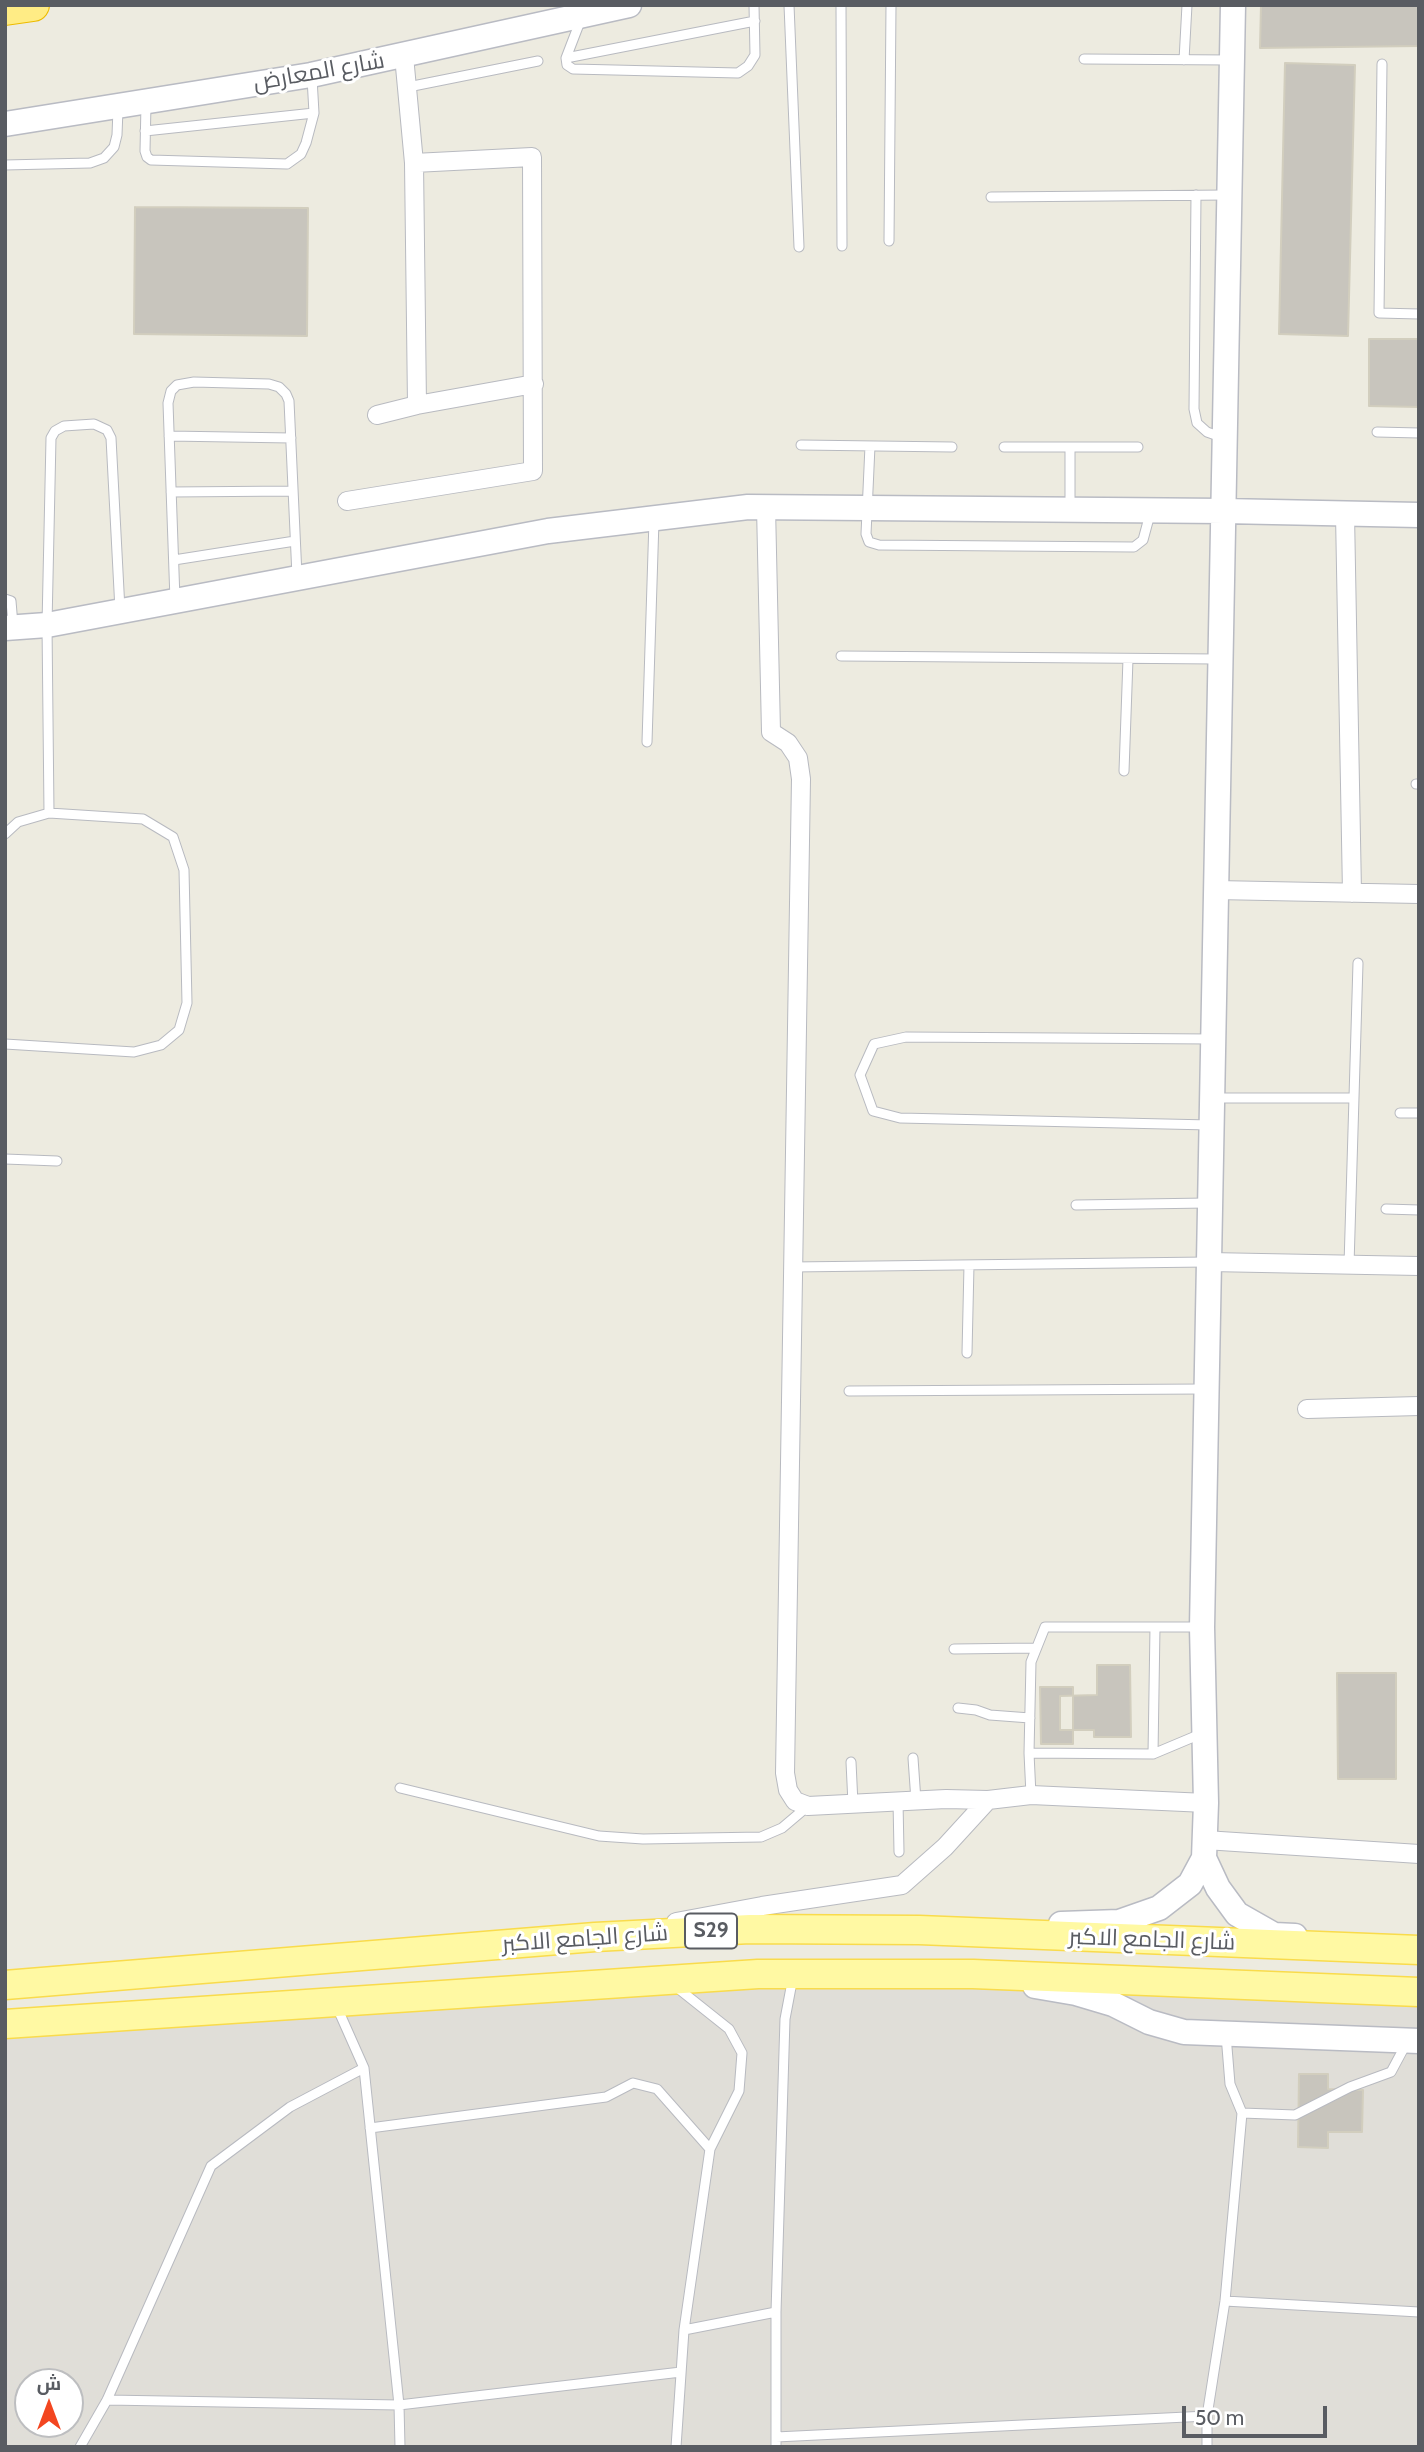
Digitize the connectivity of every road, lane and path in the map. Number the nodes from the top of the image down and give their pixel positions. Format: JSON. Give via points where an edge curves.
{"nodes":[{"id":1,"x":33,"y":5,"type":"edge"},
{"id":2,"x":629,"y":5,"type":"edge"},
{"id":3,"x":754,"y":5,"type":"edge"},
{"id":4,"x":789,"y":5,"type":"edge"},
{"id":5,"x":841,"y":5,"type":"edge"},
{"id":6,"x":891,"y":5,"type":"edge"},
{"id":7,"x":1187,"y":5,"type":"edge"},
{"id":8,"x":1233,"y":5,"type":"edge"},
{"id":9,"x":5,"y":9,"type":"edge"},
{"id":10,"x":582,"y":18,"type":"junction"},
{"id":11,"x":755,"y":21,"type":"junction"},
{"id":12,"x":404,"y":56,"type":"junction"},
{"id":13,"x":566,"y":58,"type":"junction"},
{"id":14,"x":1084,"y":59,"type":"dead end"},
{"id":15,"x":1184,"y":60,"type":"junction"},
{"id":16,"x":1233,"y":60,"type":"junction"},
{"id":17,"x":538,"y":61,"type":"dead end"},
{"id":18,"x":1382,"y":64,"type":"dead end"},
{"id":19,"x":311,"y":75,"type":"junction"},
{"id":20,"x":408,"y":87,"type":"junction"},
{"id":21,"x":146,"y":102,"type":"junction"},
{"id":22,"x":118,"y":107,"type":"junction"},
{"id":23,"x":314,"y":113,"type":"junction"},
{"id":24,"x":5,"y":124,"type":"edge"},
{"id":25,"x":145,"y":131,"type":"junction"},
{"id":26,"x":414,"y":163,"type":"junction"},
{"id":27,"x":5,"y":165,"type":"edge"},
{"id":28,"x":1196,"y":195,"type":"junction"},
{"id":29,"x":1230,"y":195,"type":"junction"},
{"id":30,"x":991,"y":197,"type":"dead end"},
{"id":31,"x":889,"y":241,"type":"dead end"},
{"id":32,"x":842,"y":246,"type":"dead end"},
{"id":33,"x":799,"y":247,"type":"dead end"},
{"id":34,"x":1419,"y":314,"type":"edge"},
{"id":35,"x":534,"y":384,"type":"junction"},
{"id":36,"x":417,"y":405,"type":"junction"},
{"id":37,"x":377,"y":415,"type":"dead end"},
{"id":38,"x":1377,"y":432,"type":"dead end"},
{"id":39,"x":1419,"y":433,"type":"edge"},
{"id":40,"x":169,"y":436,"type":"junction"},
{"id":41,"x":291,"y":438,"type":"junction"},
{"id":42,"x":1225,"y":439,"type":"junction"},
{"id":43,"x":802,"y":445,"type":"dead end"},
{"id":44,"x":870,"y":446,"type":"junction"},
{"id":45,"x":952,"y":447,"type":"dead end"},
{"id":46,"x":1004,"y":447,"type":"dead end"},
{"id":47,"x":1070,"y":447,"type":"junction"},
{"id":48,"x":1138,"y":447,"type":"dead end"},
{"id":49,"x":293,"y":491,"type":"junction"},
{"id":50,"x":171,"y":492,"type":"junction"},
{"id":51,"x":347,"y":501,"type":"dead end"},
{"id":52,"x":766,"y":507,"type":"junction"},
{"id":53,"x":866,"y":508,"type":"junction"},
{"id":54,"x":1070,"y":509,"type":"junction"},
{"id":55,"x":1151,"y":510,"type":"junction"},
{"id":56,"x":1224,"y":511,"type":"junction"},
{"id":57,"x":1345,"y":514,"type":"junction"},
{"id":58,"x":1419,"y":515,"type":"edge"},
{"id":59,"x":654,"y":518,"type":"junction"},
{"id":60,"x":295,"y":541,"type":"junction"},
{"id":61,"x":174,"y":560,"type":"junction"},
{"id":62,"x":297,"y":578,"type":"junction"},
{"id":63,"x":5,"y":599,"type":"edge"},
{"id":64,"x":175,"y":601,"type":"junction"},
{"id":65,"x":120,"y":612,"type":"junction"},
{"id":66,"x":47,"y":625,"type":"junction"},
{"id":67,"x":9,"y":628,"type":"edge"},
{"id":68,"x":841,"y":656,"type":"dead end"},
{"id":69,"x":1128,"y":659,"type":"junction"},
{"id":70,"x":1221,"y":659,"type":"junction"},
{"id":71,"x":647,"y":742,"type":"dead end"},
{"id":72,"x":1124,"y":771,"type":"dead end"},
{"id":73,"x":48,"y":813,"type":"junction"},
{"id":74,"x":5,"y":834,"type":"edge"},
{"id":75,"x":1216,"y":890,"type":"junction"},
{"id":76,"x":1352,"y":892,"type":"junction"},
{"id":77,"x":1419,"y":894,"type":"edge"},
{"id":78,"x":1359,"y":963,"type":"dead end"},
{"id":79,"x":1213,"y":1039,"type":"junction"},
{"id":80,"x":5,"y":1044,"type":"edge"},
{"id":81,"x":1212,"y":1098,"type":"junction"},
{"id":82,"x":1354,"y":1098,"type":"junction"},
{"id":83,"x":1400,"y":1113,"type":"dead end"},
{"id":84,"x":1419,"y":1113,"type":"edge"},
{"id":85,"x":1212,"y":1125,"type":"junction"},
{"id":86,"x":5,"y":1160,"type":"edge"},
{"id":87,"x":57,"y":1161,"type":"dead end"},
{"id":88,"x":1210,"y":1203,"type":"junction"},
{"id":89,"x":1076,"y":1205,"type":"dead end"},
{"id":90,"x":1386,"y":1209,"type":"dead end"},
{"id":91,"x":1419,"y":1210,"type":"edge"},
{"id":92,"x":1209,"y":1262,"type":"junction"},
{"id":93,"x":969,"y":1265,"type":"junction"},
{"id":94,"x":1349,"y":1265,"type":"junction"},
{"id":95,"x":1419,"y":1266,"type":"edge"},
{"id":96,"x":792,"y":1267,"type":"junction"},
{"id":97,"x":967,"y":1353,"type":"dead end"},
{"id":98,"x":1207,"y":1389,"type":"junction"},
{"id":99,"x":849,"y":1391,"type":"dead end"},
{"id":100,"x":1419,"y":1406,"type":"edge"},
{"id":101,"x":1307,"y":1409,"type":"dead end"},
{"id":102,"x":1155,"y":1627,"type":"junction"},
{"id":103,"x":1202,"y":1627,"type":"junction"},
{"id":104,"x":1036,"y":1648,"type":"junction"},
{"id":105,"x":954,"y":1649,"type":"dead end"},
{"id":106,"x":958,"y":1708,"type":"dead end"},
{"id":107,"x":1030,"y":1718,"type":"junction"},
{"id":108,"x":1205,"y":1733,"type":"junction"},
{"id":109,"x":1029,"y":1753,"type":"junction"},
{"id":110,"x":1153,"y":1754,"type":"junction"},
{"id":111,"x":913,"y":1758,"type":"dead end"},
{"id":112,"x":851,"y":1762,"type":"dead end"},
{"id":113,"x":400,"y":1788,"type":"dead end"},
{"id":114,"x":1031,"y":1795,"type":"junction"},
{"id":115,"x":988,"y":1800,"type":"junction"},
{"id":116,"x":907,"y":1801,"type":"junction"},
{"id":117,"x":1206,"y":1803,"type":"junction"},
{"id":118,"x":853,"y":1804,"type":"junction"},
{"id":119,"x":808,"y":1806,"type":"junction"},
{"id":120,"x":1204,"y":1849,"type":"junction"},
{"id":121,"x":899,"y":1852,"type":"dead end"},
{"id":122,"x":1419,"y":1854,"type":"edge"},
{"id":123,"x":944,"y":1932,"type":"junction"},
{"id":124,"x":595,"y":1937,"type":"junction"},
{"id":125,"x":1388,"y":1949,"type":"junction"},
{"id":126,"x":1419,"y":1950,"type":"edge"},
{"id":127,"x":973,"y":1974,"type":"junction"},
{"id":128,"x":794,"y":1975,"type":"junction"},
{"id":129,"x":668,"y":1980,"type":"junction"},
{"id":130,"x":5,"y":1985,"type":"edge"},
{"id":131,"x":1419,"y":1992,"type":"edge"},
{"id":132,"x":334,"y":2002,"type":"junction"},
{"id":133,"x":5,"y":2024,"type":"edge"},
{"id":134,"x":1226,"y":2034,"type":"junction"},
{"id":135,"x":1413,"y":2040,"type":"edge"},
{"id":136,"x":364,"y":2068,"type":"junction"},
{"id":137,"x":1242,"y":2113,"type":"junction"},
{"id":138,"x":370,"y":2128,"type":"junction"},
{"id":139,"x":710,"y":2149,"type":"junction"},
{"id":140,"x":1225,"y":2301,"type":"junction"},
{"id":141,"x":776,"y":2312,"type":"junction"},
{"id":142,"x":1419,"y":2312,"type":"edge"},
{"id":143,"x":684,"y":2330,"type":"junction"},
{"id":144,"x":681,"y":2372,"type":"junction"},
{"id":145,"x":107,"y":2400,"type":"junction"},
{"id":146,"x":399,"y":2405,"type":"junction"},
{"id":147,"x":1207,"y":2416,"type":"junction"},
{"id":148,"x":776,"y":2442,"type":"edge"},
{"id":149,"x":80,"y":2447,"type":"edge"},
{"id":150,"x":400,"y":2447,"type":"edge"},
{"id":151,"x":676,"y":2447,"type":"edge"},
{"id":152,"x":1207,"y":2447,"type":"edge"}],
"edges":[{"from":1,"to":9,"type":"highway"},
{"from":2,"to":10,"type":"street","name":"شارع المعارض"},
{"from":3,"to":11,"type":"lane"},
{"from":4,"to":33,"type":"lane"},
{"from":5,"to":32,"type":"lane"},
{"from":6,"to":31,"type":"lane"},
{"from":7,"to":15,"type":"lane"},
{"from":8,"to":16,"type":"street"},
{"from":10,"to":12,"type":"street","name":"شارع المعارض"},
{"from":10,"to":13,"type":"lane"},
{"from":11,"to":13,"type":"lane"},
{"from":11,"to":13,"type":"lane","via":[[755,55],[738,73],[573,69]]},
{"from":12,"to":19,"type":"street","name":"شارع المعارض"},
{"from":12,"to":20,"type":"street"},
{"from":14,"to":15,"type":"lane"},
{"from":15,"to":16,"type":"lane"},
{"from":16,"to":29,"type":"street"},
{"from":17,"to":20,"type":"lane"},
{"from":18,"to":34,"type":"lane","via":[[1379,313]]},
{"from":19,"to":21,"type":"street","name":"شارع المعارض"},
{"from":19,"to":23,"type":"lane"},
{"from":20,"to":26,"type":"street"},
{"from":21,"to":22,"type":"street","name":"شارع المعارض"},
{"from":21,"to":25,"type":"lane"},
{"from":22,"to":24,"type":"street","name":"شارع المعارض"},
{"from":22,"to":27,"type":"lane","via":[[114,147],[104,158],[90,163]]},
{"from":23,"to":25,"type":"lane"},
{"from":23,"to":25,"type":"lane","via":[[301,154],[287,164],[151,160],[145,151]]},
{"from":26,"to":35,"type":"street","via":[[531,157]]},
{"from":26,"to":36,"type":"street"},
{"from":28,"to":29,"type":"lane"},
{"from":28,"to":30,"type":"lane"},
{"from":28,"to":42,"type":"lane","via":[[1194,409],[1197,423]]},
{"from":29,"to":42,"type":"street"},
{"from":35,"to":36,"type":"street"},
{"from":35,"to":51,"type":"street","via":[[533,471]]},
{"from":36,"to":37,"type":"street"},
{"from":38,"to":39,"type":"lane"},
{"from":40,"to":41,"type":"lane"},
{"from":40,"to":41,"type":"lane","via":[[171,391],[194,382],[279,387],[289,401]]},
{"from":40,"to":50,"type":"lane"},
{"from":41,"to":49,"type":"lane"},
{"from":42,"to":56,"type":"street"},
{"from":43,"to":44,"type":"lane"},
{"from":44,"to":45,"type":"lane"},
{"from":44,"to":53,"type":"lane"},
{"from":46,"to":47,"type":"lane"},
{"from":47,"to":48,"type":"lane"},
{"from":47,"to":54,"type":"lane"},
{"from":49,"to":50,"type":"lane"},
{"from":49,"to":60,"type":"lane"},
{"from":50,"to":61,"type":"lane"},
{"from":52,"to":53,"type":"street"},
{"from":52,"to":59,"type":"street"},
{"from":52,"to":96,"type":"street","via":[[771,732],[788,743],[798,758],[801,779]]},
{"from":53,"to":54,"type":"street"},
{"from":53,"to":55,"type":"lane","via":[[866,534],[869,542],[879,545],[1121,548],[1134,547],[1143,540]]},
{"from":54,"to":55,"type":"street"},
{"from":55,"to":56,"type":"street"},
{"from":56,"to":57,"type":"street"},
{"from":56,"to":70,"type":"street"},
{"from":57,"to":58,"type":"street"},
{"from":57,"to":76,"type":"street"},
{"from":59,"to":62,"type":"street","via":[[548,531]]},
{"from":59,"to":71,"type":"lane"},
{"from":60,"to":61,"type":"lane"},
{"from":60,"to":62,"type":"lane"},
{"from":61,"to":64,"type":"lane"},
{"from":62,"to":64,"type":"street"},
{"from":63,"to":67,"type":"lane","via":[[11,601]]},
{"from":64,"to":65,"type":"street"},
{"from":65,"to":66,"type":"street"},
{"from":65,"to":66,"type":"lane","via":[[111,438],[107,430],[94,424],[64,426],[51,438]]},
{"from":66,"to":67,"type":"street"},
{"from":66,"to":73,"type":"lane"},
{"from":68,"to":69,"type":"lane"},
{"from":69,"to":70,"type":"lane"},
{"from":69,"to":72,"type":"lane"},
{"from":70,"to":75,"type":"street"},
{"from":73,"to":74,"type":"lane","via":[[18,822]]},
{"from":73,"to":80,"type":"lane","via":[[143,819],[173,837],[184,870],[187,1003],[179,1030],[160,1045],[134,1052]]},
{"from":75,"to":76,"type":"street"},
{"from":75,"to":79,"type":"street"},
{"from":76,"to":77,"type":"street"},
{"from":78,"to":82,"type":"lane"},
{"from":79,"to":81,"type":"street"},
{"from":79,"to":85,"type":"lane","via":[[906,1037],[874,1044],[860,1074],[873,1111],[900,1118]]},
{"from":81,"to":82,"type":"lane"},
{"from":81,"to":85,"type":"street"},
{"from":82,"to":94,"type":"lane"},
{"from":83,"to":84,"type":"lane"},
{"from":85,"to":88,"type":"street"},
{"from":86,"to":87,"type":"lane"},
{"from":88,"to":89,"type":"lane"},
{"from":88,"to":92,"type":"street"},
{"from":90,"to":91,"type":"lane"},
{"from":92,"to":93,"type":"lane"},
{"from":92,"to":94,"type":"street"},
{"from":92,"to":98,"type":"street"},
{"from":93,"to":96,"type":"lane"},
{"from":93,"to":97,"type":"lane"},
{"from":94,"to":95,"type":"street"},
{"from":96,"to":119,"type":"street","via":[[785,1773],[795,1801]]},
{"from":98,"to":99,"type":"lane"},
{"from":98,"to":103,"type":"street"},
{"from":100,"to":101,"type":"street"},
{"from":102,"to":103,"type":"lane"},
{"from":102,"to":104,"type":"lane","via":[[1045,1628]]},
{"from":102,"to":110,"type":"lane"},
{"from":103,"to":108,"type":"street"},
{"from":104,"to":105,"type":"lane"},
{"from":104,"to":107,"type":"lane","via":[[1031,1662]]},
{"from":106,"to":107,"type":"lane"},
{"from":107,"to":109,"type":"lane"},
{"from":108,"to":110,"type":"lane"},
{"from":108,"to":117,"type":"street"},
{"from":109,"to":110,"type":"lane"},
{"from":109,"to":114,"type":"lane"},
{"from":111,"to":116,"type":"lane"},
{"from":112,"to":118,"type":"lane"},
{"from":113,"to":119,"type":"lane","via":[[599,1836],[643,1839],[761,1837],[782,1828]]},
{"from":114,"to":115,"type":"street"},
{"from":114,"to":117,"type":"street"},
{"from":115,"to":116,"type":"street"},
{"from":115,"to":124,"type":"street","via":[[902,1885]]},
{"from":116,"to":118,"type":"street"},
{"from":116,"to":121,"type":"lane"},
{"from":117,"to":120,"type":"street"},
{"from":118,"to":119,"type":"street"},
{"from":120,"to":122,"type":"street"},
{"from":120,"to":123,"type":"street","via":[[1191,1884],[1159,1908],[1119,1922],[990,1924]]},
{"from":120,"to":125,"type":"street","via":[[1218,1888],[1237,1914],[1274,1935]]},
{"from":123,"to":124,"type":"main road","name":"شارع الجامع الاكبر","number":"S29","via":[[750,1929]]},
{"from":123,"to":125,"type":"main road","name":"شارع الجامع الاكبر","number":"S29"},
{"from":124,"to":130,"type":"main road","name":"شارع الجامع الاكبر","number":"S29"},
{"from":125,"to":126,"type":"main road","name":"شارع الجامع الاكبر","number":"S29"},
{"from":127,"to":128,"type":"main road","name":"شارع الجامع الاكبر","number":"S29"},
{"from":127,"to":131,"type":"main road","name":"شارع الجامع الاكبر","number":"S29"},
{"from":127,"to":134,"type":"street","via":[[1076,1993],[1184,2032]]},
{"from":128,"to":129,"type":"main road","name":"شارع الجامع الاكبر","number":"S29"},
{"from":128,"to":141,"type":"lane","via":[[785,2019]]},
{"from":129,"to":132,"type":"main road","name":"شارع الجامع الاكبر","number":"S29"},
{"from":129,"to":139,"type":"lane","via":[[729,2029],[742,2053],[739,2091]]},
{"from":132,"to":133,"type":"main road","name":"شارع الجامع الاكبر","number":"S29"},
{"from":132,"to":136,"type":"lane"},
{"from":134,"to":135,"type":"street"},
{"from":134,"to":137,"type":"lane","via":[[1230,2084]]},
{"from":135,"to":137,"type":"lane","via":[[1391,2073],[1350,2087],[1295,2115]]},
{"from":136,"to":138,"type":"lane"},
{"from":136,"to":145,"type":"lane","via":[[290,2106],[212,2166]]},
{"from":137,"to":140,"type":"lane"},
{"from":138,"to":139,"type":"lane","via":[[607,2097],[634,2083],[657,2089]]},
{"from":138,"to":146,"type":"lane"},
{"from":139,"to":143,"type":"lane"},
{"from":140,"to":142,"type":"lane"},
{"from":140,"to":147,"type":"lane"},
{"from":141,"to":143,"type":"lane"},
{"from":141,"to":148,"type":"lane"},
{"from":143,"to":144,"type":"lane"},
{"from":144,"to":146,"type":"lane"},
{"from":144,"to":151,"type":"lane"},
{"from":145,"to":146,"type":"lane"},
{"from":145,"to":149,"type":"lane"},
{"from":146,"to":150,"type":"lane"},
{"from":147,"to":148,"type":"lane"},
{"from":147,"to":152,"type":"lane"}]}
